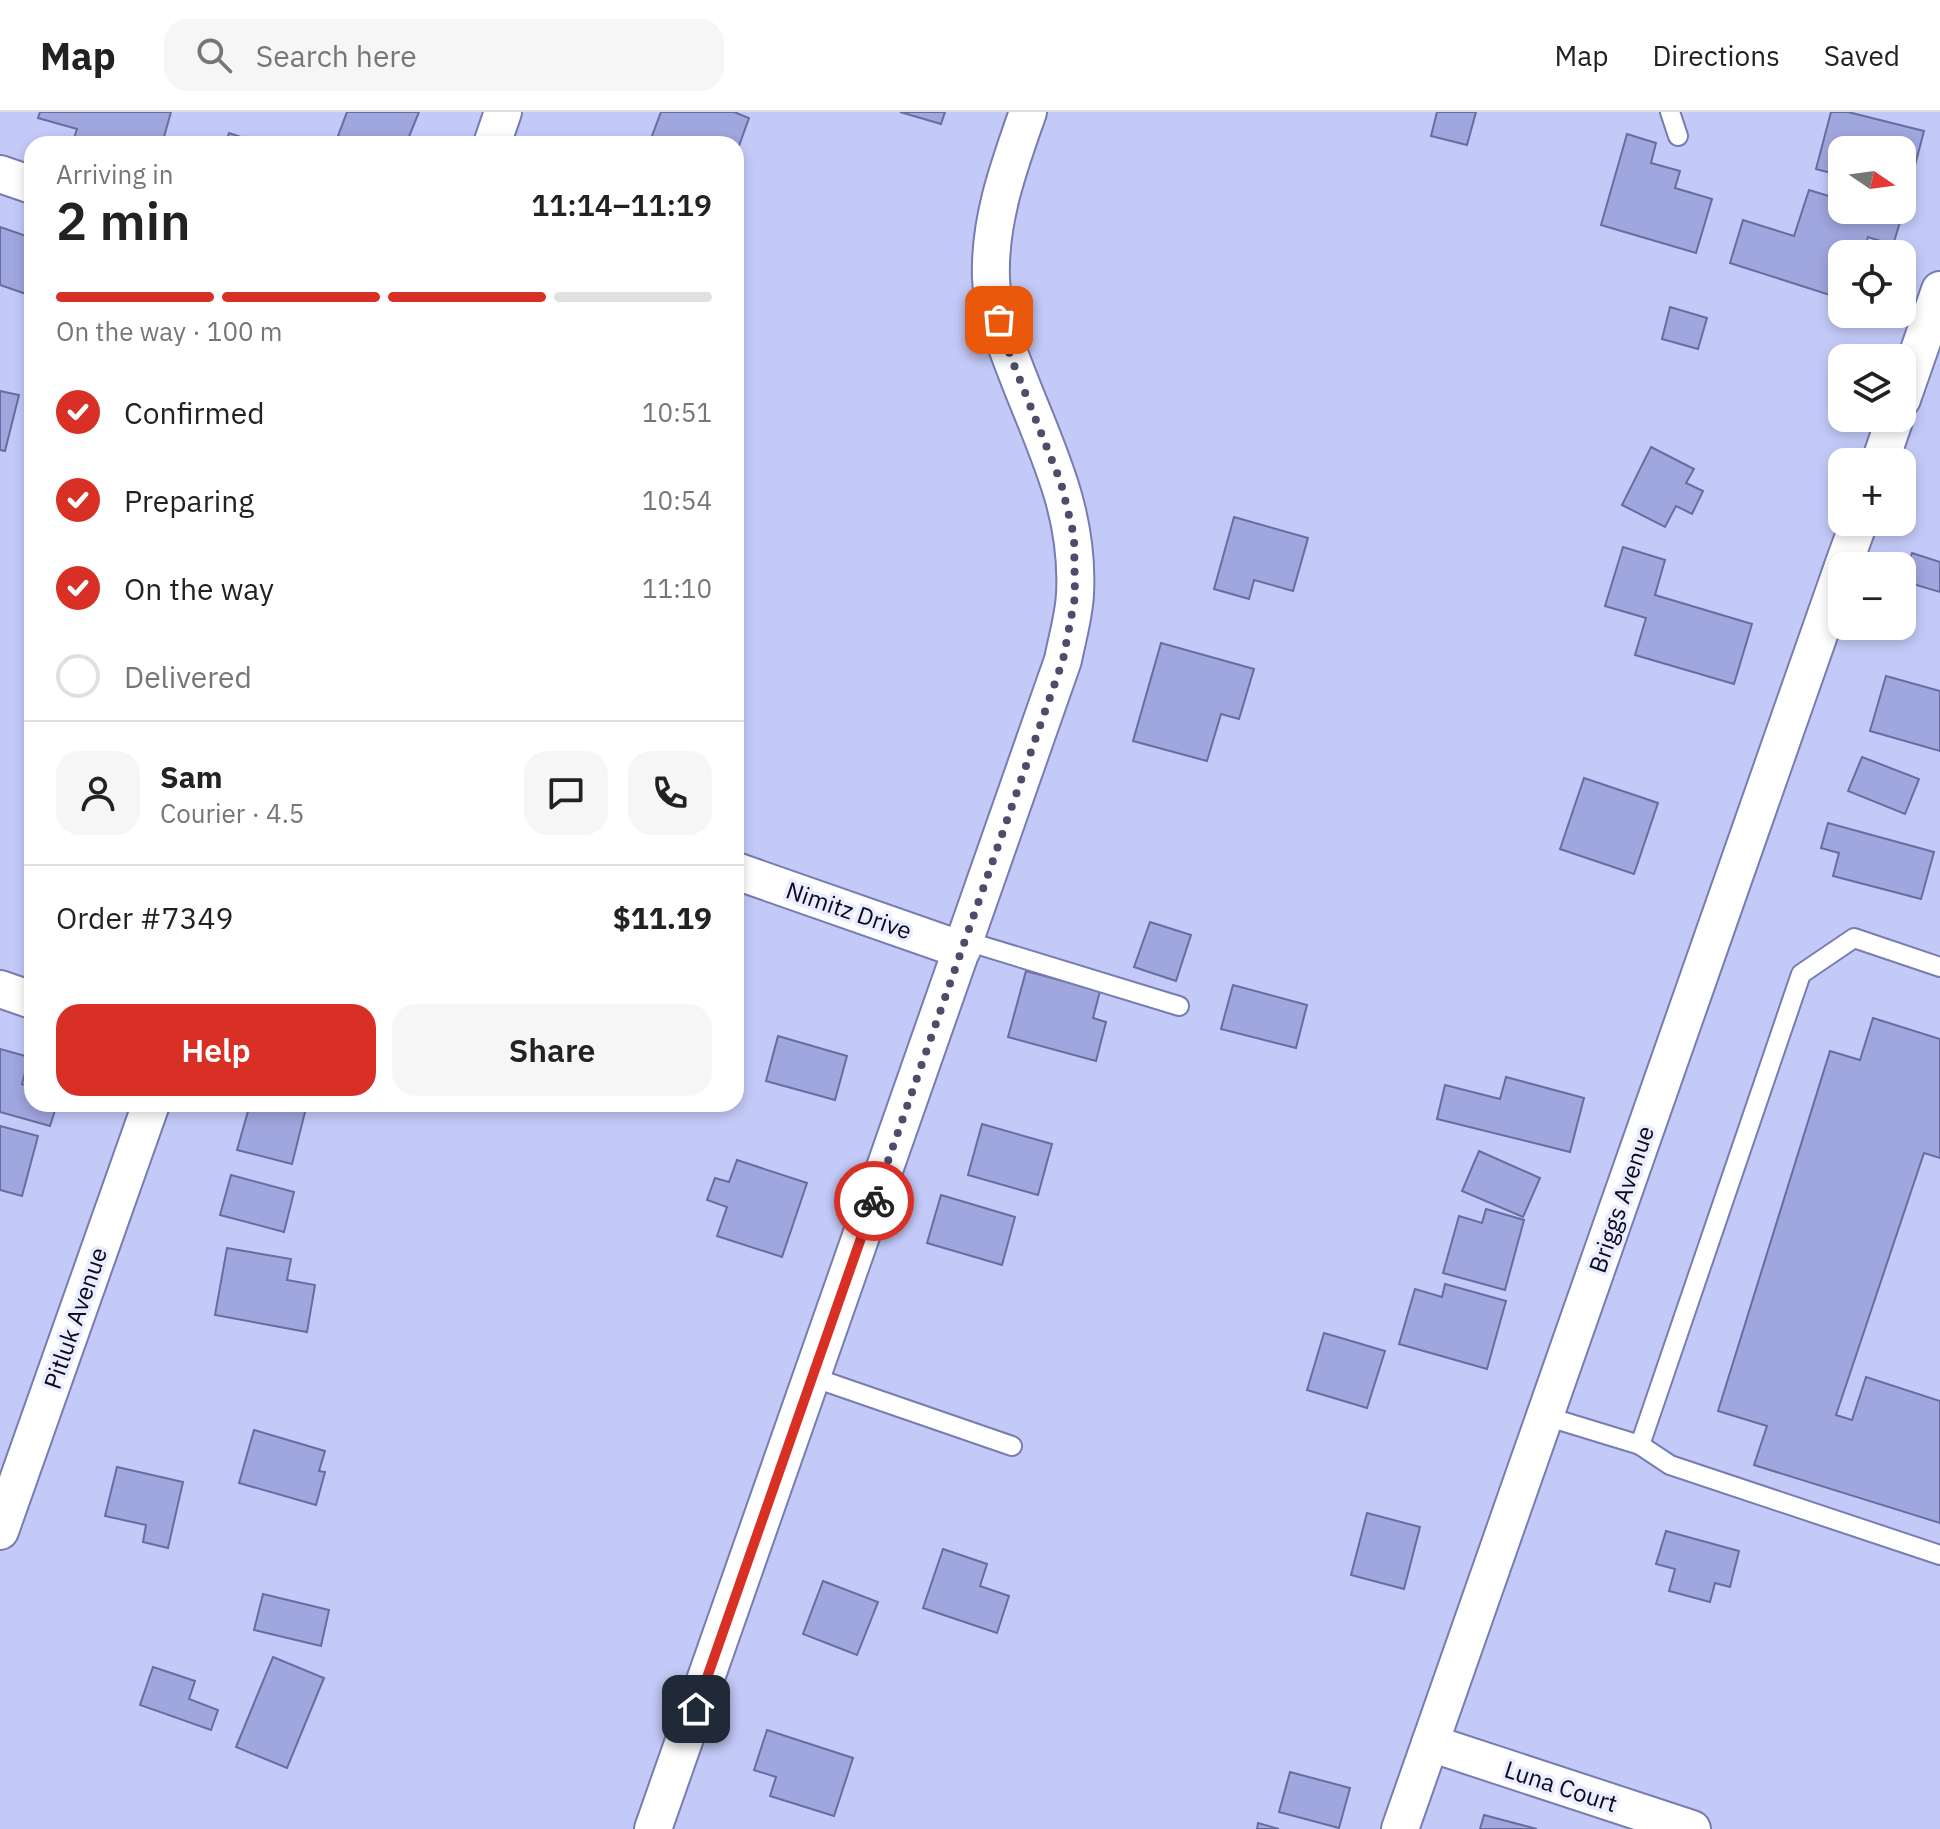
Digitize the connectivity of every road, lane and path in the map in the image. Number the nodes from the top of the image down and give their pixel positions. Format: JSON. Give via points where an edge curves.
{"nodes":[{"id":1,"x":503,"y":112,"type":"edge"},
{"id":2,"x":1028,"y":112,"type":"edge"},
{"id":3,"x":1670,"y":112,"type":"edge"},
{"id":4,"x":495,"y":136,"type":"edge"},
{"id":5,"x":1678,"y":136,"type":"dead end"},
{"id":6,"x":0,"y":174,"type":"edge"},
{"id":7,"x":24,"y":182,"type":"edge"},
{"id":8,"x":1940,"y":290,"type":"edge"},
{"id":9,"x":1916,"y":359,"type":"edge"},
{"id":10,"x":1828,"y":611,"type":"edge"},
{"id":11,"x":744,"y":874,"type":"edge"},
{"id":12,"x":964,"y":946,"type":"junction"},
{"id":13,"x":1940,"y":967,"type":"edge"},
{"id":14,"x":0,"y":989,"type":"edge"},
{"id":15,"x":24,"y":997,"type":"edge"},
{"id":16,"x":1179,"y":1006,"type":"dead end"},
{"id":17,"x":148,"y":1112,"type":"edge"},
{"id":18,"x":812,"y":1377,"type":"junction"},
{"id":19,"x":1545,"y":1416,"type":"junction"},
{"id":20,"x":1640,"y":1445,"type":"junction"},
{"id":21,"x":1012,"y":1446,"type":"dead end"},
{"id":22,"x":0,"y":1531,"type":"edge"},
{"id":23,"x":1940,"y":1555,"type":"edge"},
{"id":24,"x":1430,"y":1743,"type":"junction"},
{"id":25,"x":653,"y":1829,"type":"edge"},
{"id":26,"x":1400,"y":1829,"type":"edge"},
{"id":27,"x":1692,"y":1829,"type":"edge"}],
"edges":[{"from":1,"to":4,"type":"street"},
{"from":2,"to":12,"type":"street","via":[[1003,183],[991,279],[1010,355],[1061,483],[1074,536],[1075,597],[1063,660]]},
{"from":3,"to":5,"type":"lane"},
{"from":6,"to":7,"type":"street"},
{"from":8,"to":9,"type":"street"},
{"from":10,"to":19,"type":"street","name":"Briggs Avenue"},
{"from":11,"to":12,"type":"street","name":"Nimitz Drive"},
{"from":12,"to":16,"type":"lane"},
{"from":12,"to":18,"type":"street"},
{"from":13,"to":20,"type":"lane","via":[[1854,938],[1801,974]]},
{"from":14,"to":15,"type":"street"},
{"from":17,"to":22,"type":"street","name":"Pitluk Avenue"},
{"from":18,"to":21,"type":"lane"},
{"from":18,"to":25,"type":"street"},
{"from":19,"to":20,"type":"lane"},
{"from":19,"to":24,"type":"street","name":"Briggs Avenue"},
{"from":20,"to":23,"type":"lane","via":[[1670,1465]]},
{"from":24,"to":26,"type":"street","name":"Briggs Avenue"},
{"from":24,"to":27,"type":"street","name":"Luna Court"}]}
